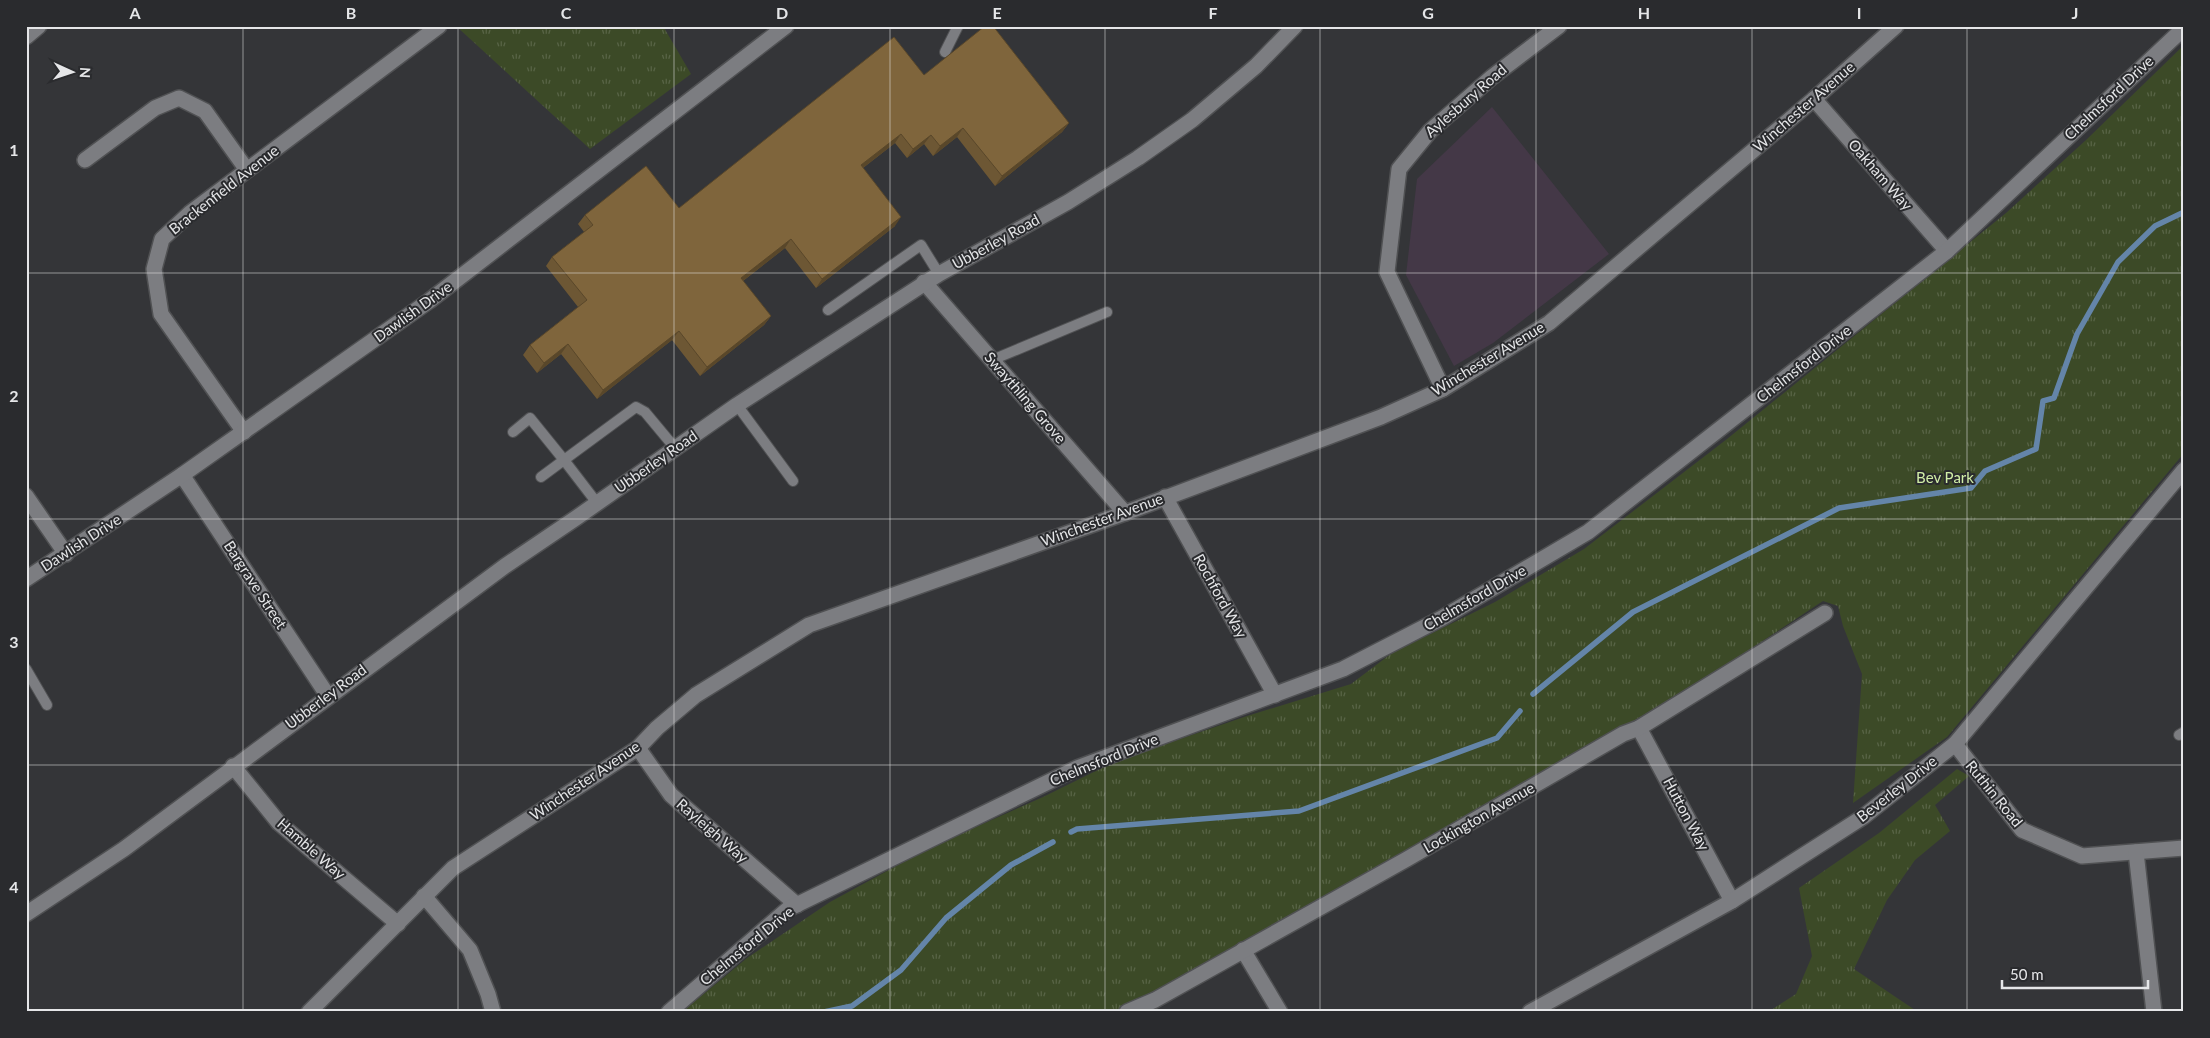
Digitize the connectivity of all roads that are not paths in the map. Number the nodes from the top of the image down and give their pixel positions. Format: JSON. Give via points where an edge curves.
{"nodes":[{"id":1,"x":40,"y":26,"type":"edge"},
{"id":2,"x":439,"y":26,"type":"edge"},
{"id":3,"x":786,"y":26,"type":"edge"},
{"id":4,"x":958,"y":26,"type":"edge"},
{"id":5,"x":1295,"y":26,"type":"edge"},
{"id":6,"x":1559,"y":26,"type":"edge"},
{"id":7,"x":1896,"y":26,"type":"edge"},
{"id":8,"x":2184,"y":28,"type":"edge"},
{"id":9,"x":26,"y":37,"type":"edge"},
{"id":10,"x":945,"y":52,"type":"dead end"},
{"id":11,"x":1814,"y":100,"type":"junction"},
{"id":12,"x":86,"y":160,"type":"dead end"},
{"id":13,"x":247,"y":170,"type":"junction"},
{"id":14,"x":1947,"y":251,"type":"junction"},
{"id":15,"x":939,"y":274,"type":"junction"},
{"id":16,"x":924,"y":282,"type":"junction"},
{"id":17,"x":828,"y":310,"type":"dead end"},
{"id":18,"x":1107,"y":312,"type":"dead end"},
{"id":19,"x":992,"y":360,"type":"junction"},
{"id":20,"x":1443,"y":389,"type":"junction"},
{"id":21,"x":737,"y":405,"type":"junction"},
{"id":22,"x":244,"y":432,"type":"junction"},
{"id":23,"x":513,"y":432,"type":"dead end"},
{"id":24,"x":675,"y":448,"type":"junction"},
{"id":25,"x":564,"y":460,"type":"junction"},
{"id":26,"x":2184,"y":470,"type":"edge"},
{"id":27,"x":182,"y":475,"type":"junction"},
{"id":28,"x":542,"y":477,"type":"dead end"},
{"id":29,"x":793,"y":481,"type":"dead end"},
{"id":30,"x":26,"y":496,"type":"edge"},
{"id":31,"x":1165,"y":497,"type":"junction"},
{"id":32,"x":597,"y":503,"type":"junction"},
{"id":33,"x":1125,"y":513,"type":"junction"},
{"id":34,"x":66,"y":554,"type":"junction"},
{"id":35,"x":26,"y":579,"type":"edge"},
{"id":36,"x":1825,"y":613,"type":"dead end"},
{"id":37,"x":26,"y":669,"type":"edge"},
{"id":38,"x":1275,"y":695,"type":"junction"},
{"id":39,"x":328,"y":696,"type":"junction"},
{"id":40,"x":47,"y":705,"type":"dead end"},
{"id":41,"x":1639,"y":728,"type":"junction"},
{"id":42,"x":1955,"y":744,"type":"junction"},
{"id":43,"x":638,"y":748,"type":"junction"},
{"id":44,"x":233,"y":766,"type":"junction"},
{"id":45,"x":2184,"y":848,"type":"edge"},
{"id":46,"x":2136,"y":852,"type":"junction"},
{"id":47,"x":424,"y":896,"type":"junction"},
{"id":48,"x":1732,"y":901,"type":"junction"},
{"id":49,"x":797,"y":905,"type":"junction"},
{"id":50,"x":26,"y":914,"type":"edge"},
{"id":51,"x":398,"y":924,"type":"junction"},
{"id":52,"x":1243,"y":950,"type":"junction"},
{"id":53,"x":1538,"y":1010,"type":"edge"},
{"id":54,"x":309,"y":1012,"type":"edge"},
{"id":55,"x":493,"y":1012,"type":"edge"},
{"id":56,"x":668,"y":1012,"type":"edge"},
{"id":57,"x":1127,"y":1012,"type":"edge"},
{"id":58,"x":1280,"y":1012,"type":"edge"},
{"id":59,"x":2154,"y":1012,"type":"edge"}],
"edges":[{"from":1,"to":9,"type":"street"},
{"from":2,"to":13,"type":"street","name":"Brackenfield Avenue"},
{"from":3,"to":22,"type":"street","name":"Dawlish Drive","via":[[429,301]]},
{"from":4,"to":10,"type":"lane"},
{"from":5,"to":15,"type":"street","name":"Ubberley Road","via":[[1228,90],[1138,158],[1068,202]]},
{"from":6,"to":20,"type":"street","name":"Aylesbury Road","via":[[1492,77],[1430,131],[1400,169],[1387,272]]},
{"from":7,"to":11,"type":"street","name":"Winchester Avenue"},
{"from":8,"to":14,"type":"street","name":"Chelmsford Drive"},
{"from":11,"to":14,"type":"street","name":"Oakham Way"},
{"from":11,"to":20,"type":"street","name":"Winchester Avenue","via":[[1549,323]]},
{"from":12,"to":13,"type":"street","via":[[155,108],[179,98],[205,111]]},
{"from":13,"to":22,"type":"street","name":"Brackenfield Avenue","via":[[190,213],[162,239],[154,269],[160,314]]},
{"from":14,"to":38,"type":"street","name":"Chelmsford Drive","via":[[1588,532],[1442,618],[1343,669]]},
{"from":15,"to":16,"type":"street","name":"Ubberley Road"},
{"from":15,"to":17,"type":"lane","via":[[921,245]]},
{"from":16,"to":19,"type":"street","name":"Swaythling Grove"},
{"from":16,"to":21,"type":"street","name":"Ubberley Road"},
{"from":18,"to":19,"type":"lane"},
{"from":19,"to":33,"type":"street","name":"Swaythling Grove"},
{"from":20,"to":31,"type":"street","name":"Winchester Avenue","via":[[1381,417]]},
{"from":21,"to":24,"type":"street","name":"Ubberley Road"},
{"from":21,"to":29,"type":"lane"},
{"from":22,"to":27,"type":"street","name":"Dawlish Drive"},
{"from":23,"to":25,"type":"lane","via":[[530,418]]},
{"from":24,"to":25,"type":"lane","via":[[644,412],[636,408]]},
{"from":24,"to":32,"type":"street","name":"Ubberley Road"},
{"from":25,"to":28,"type":"lane"},
{"from":25,"to":32,"type":"lane"},
{"from":26,"to":42,"type":"street","name":"Beverley Drive"},
{"from":27,"to":34,"type":"street","name":"Dawlish Drive"},
{"from":27,"to":39,"type":"street","name":"Bargrave Street"},
{"from":30,"to":34,"type":"street"},
{"from":31,"to":33,"type":"street","name":"Winchester Avenue"},
{"from":31,"to":38,"type":"street","name":"Rochford Way"},
{"from":32,"to":39,"type":"street","name":"Ubberley Road","via":[[504,566]]},
{"from":33,"to":43,"type":"street","name":"Winchester Avenue","via":[[809,625],[696,695]]},
{"from":34,"to":35,"type":"street","name":"Dawlish Drive"},
{"from":36,"to":41,"type":"street","name":"Lockington Avenue"},
{"from":37,"to":40,"type":"lane"},
{"from":38,"to":49,"type":"street","name":"Chelmsford Drive","via":[[1077,768]]},
{"from":39,"to":44,"type":"street","name":"Ubberley Road"},
{"from":41,"to":48,"type":"street","name":"Hutton Way"},
{"from":41,"to":52,"type":"street","name":"Lockington Avenue","via":[[1623,734]]},
{"from":42,"to":46,"type":"street","name":"Ruthin Road","via":[[2022,830],[2082,856]]},
{"from":42,"to":48,"type":"street","name":"Beverley Drive","via":[[1863,817]]},
{"from":43,"to":47,"type":"street","name":"Winchester Avenue","via":[[453,868]]},
{"from":43,"to":49,"type":"street","name":"Rayleigh Way","via":[[671,795]]},
{"from":44,"to":50,"type":"street","name":"Ubberley Road","via":[[124,849]]},
{"from":44,"to":51,"type":"street","name":"Hamble Way","via":[[279,823]]},
{"from":45,"to":46,"type":"street","name":"Ruthin Road"},
{"from":46,"to":59,"type":"street"},
{"from":47,"to":51,"type":"street","name":"Winchester Avenue"},
{"from":47,"to":55,"type":"street","via":[[470,950]]},
{"from":48,"to":53,"type":"street","name":"Beverley Drive"},
{"from":49,"to":56,"type":"street","name":"Chelmsford Drive","via":[[788,909]]},
{"from":51,"to":54,"type":"street","name":"Winchester Avenue"},
{"from":52,"to":57,"type":"street","name":"Lockington Avenue","via":[[1155,1000]]},
{"from":52,"to":58,"type":"street"}]}
